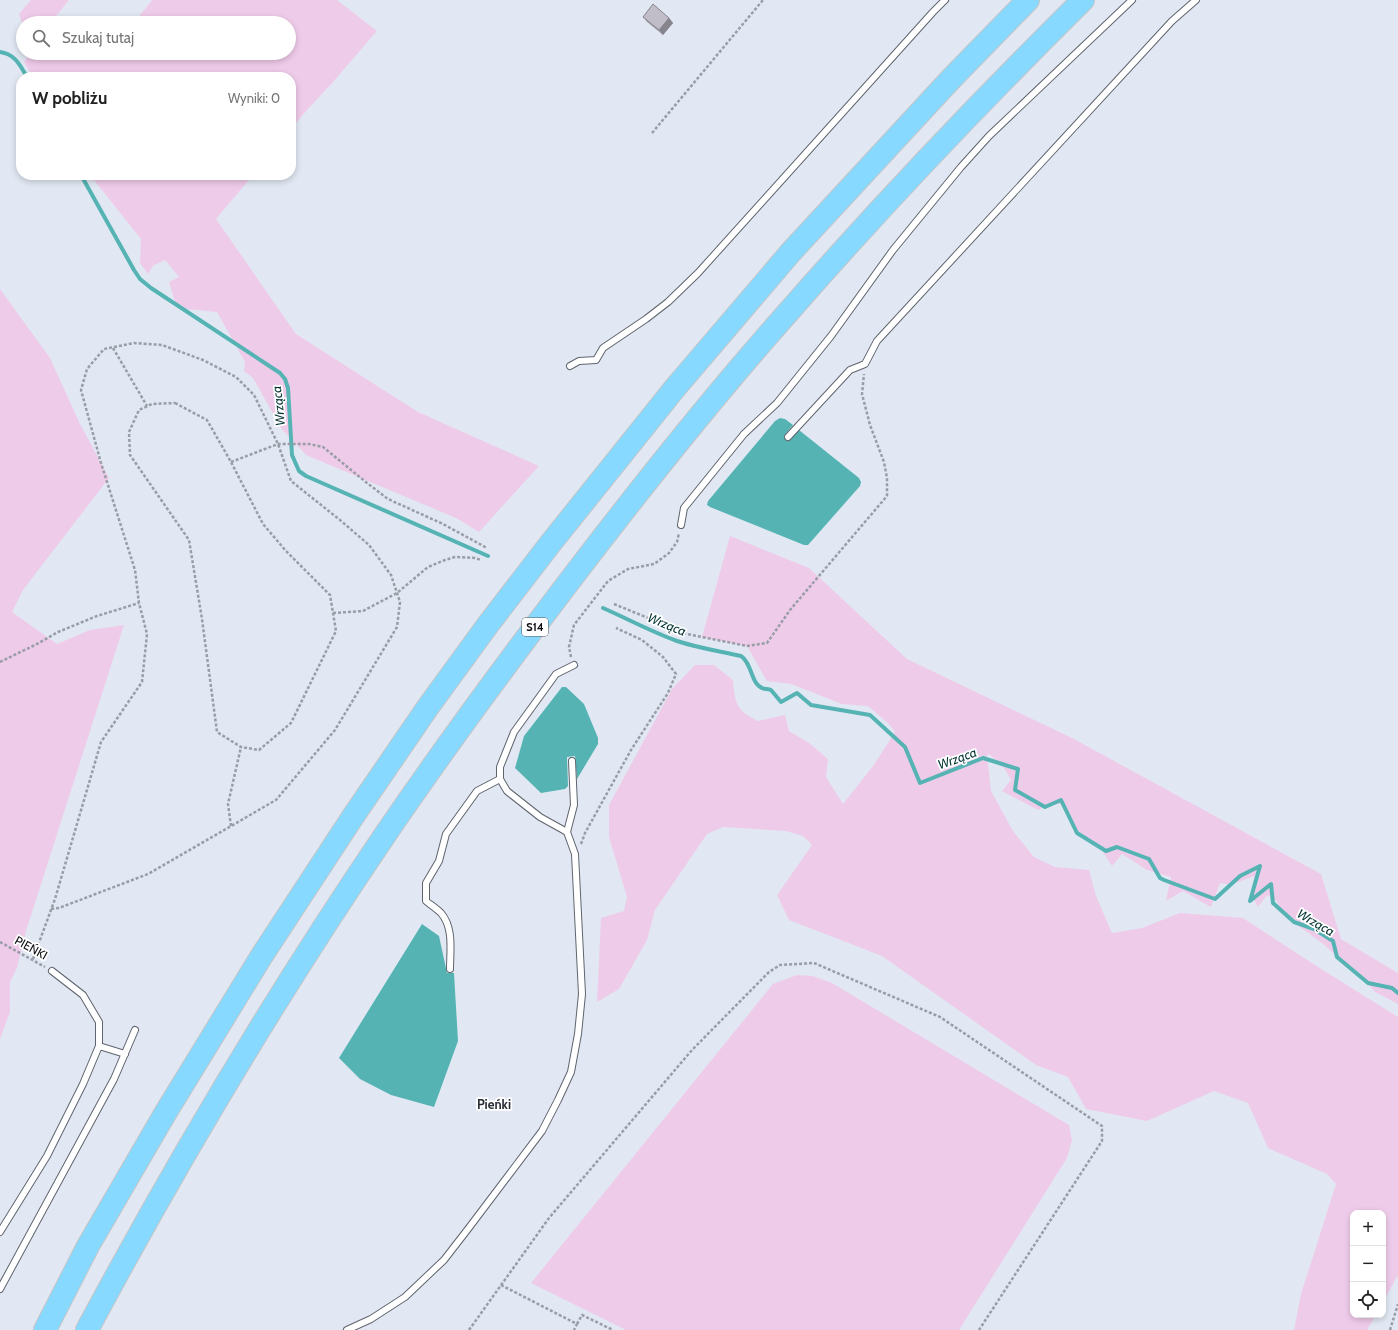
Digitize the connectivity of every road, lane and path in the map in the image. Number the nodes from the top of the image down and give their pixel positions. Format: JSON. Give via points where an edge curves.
{"nodes":[{"id":1,"x":763,"y":0,"type":"edge"},
{"id":2,"x":945,"y":0,"type":"edge"},
{"id":3,"x":1028,"y":0,"type":"edge"},
{"id":4,"x":1083,"y":0,"type":"edge"},
{"id":5,"x":1132,"y":0,"type":"edge"},
{"id":6,"x":1196,"y":0,"type":"edge"},
{"id":7,"x":652,"y":133,"type":"dead end"},
{"id":8,"x":112,"y":348,"type":"junction"},
{"id":9,"x":865,"y":364,"type":"junction"},
{"id":10,"x":570,"y":366,"type":"dead end"},
{"id":11,"x":147,"y":406,"type":"junction"},
{"id":12,"x":788,"y":437,"type":"dead end"},
{"id":13,"x":278,"y":444,"type":"junction"},
{"id":14,"x":231,"y":462,"type":"junction"},
{"id":15,"x":681,"y":525,"type":"joint"},
{"id":16,"x":487,"y":548,"type":"dead end"},
{"id":17,"x":481,"y":560,"type":"dead end"},
{"id":18,"x":397,"y":593,"type":"junction"},
{"id":19,"x":139,"y":603,"type":"junction"},
{"id":20,"x":614,"y":604,"type":"dead end"},
{"id":21,"x":333,"y":614,"type":"junction"},
{"id":22,"x":616,"y":628,"type":"dead end"},
{"id":23,"x":0,"y":662,"type":"edge"},
{"id":24,"x":574,"y":665,"type":"joint"},
{"id":25,"x":241,"y":747,"type":"junction"},
{"id":26,"x":572,"y":761,"type":"dead end"},
{"id":27,"x":500,"y":779,"type":"junction"},
{"id":28,"x":231,"y":826,"type":"junction"},
{"id":29,"x":567,"y":832,"type":"junction"},
{"id":30,"x":575,"y":858,"type":"junction"},
{"id":31,"x":51,"y":909,"type":"junction"},
{"id":32,"x":0,"y":942,"type":"edge"},
{"id":33,"x":33,"y":959,"type":"junction"},
{"id":34,"x":450,"y":970,"type":"dead end"},
{"id":35,"x":52,"y":971,"type":"joint"},
{"id":36,"x":135,"y":1030,"type":"dead end"},
{"id":37,"x":99,"y":1046,"type":"junction"},
{"id":38,"x":125,"y":1054,"type":"junction"},
{"id":39,"x":0,"y":1232,"type":"edge"},
{"id":40,"x":501,"y":1285,"type":"junction"},
{"id":41,"x":0,"y":1289,"type":"edge"},
{"id":42,"x":1398,"y":1304,"type":"edge"},
{"id":43,"x":577,"y":1324,"type":"junction"},
{"id":44,"x":45,"y":1330,"type":"edge"},
{"id":45,"x":87,"y":1330,"type":"edge"},
{"id":46,"x":347,"y":1330,"type":"edge"},
{"id":47,"x":469,"y":1330,"type":"edge"},
{"id":48,"x":574,"y":1330,"type":"edge"},
{"id":49,"x":613,"y":1330,"type":"edge"},
{"id":50,"x":979,"y":1330,"type":"edge"},
{"id":51,"x":1390,"y":1330,"type":"edge"}],
"edges":[{"from":1,"to":7,"type":"path"},
{"from":2,"to":10,"type":"lane","via":[[698,273],[668,302],[602,348],[596,360],[580,361]]},
{"from":3,"to":44,"type":"highway","via":[[951,79],[786,258],[675,388],[483,632],[428,707],[260,957],[88,1246]]},
{"from":4,"to":45,"type":"highway","number":"S14","via":[[897,191],[782,318],[583,562],[452,739],[291,978],[194,1138]]},
{"from":5,"to":15,"type":"lane","via":[[989,136],[961,167],[893,250],[831,336],[777,403],[744,434],[684,508]]},
{"from":6,"to":9,"type":"lane","via":[[1172,20],[877,341]]},
{"from":8,"to":11,"type":"path"},
{"from":8,"to":13,"type":"path","via":[[134,343],[162,345],[203,360],[236,377],[254,395]]},
{"from":8,"to":19,"type":"path","via":[[104,349],[87,369],[81,390],[135,570]]},
{"from":9,"to":12,"type":"lane","via":[[850,370]]},
{"from":9,"to":20,"type":"path","via":[[862,394],[884,462],[887,496],[790,610],[767,643],[747,646],[687,634]]},
{"from":11,"to":14,"type":"path","via":[[175,403],[207,420]]},
{"from":11,"to":25,"type":"path","via":[[139,410],[129,432],[130,454],[189,540],[217,732]]},
{"from":13,"to":14,"type":"path"},
{"from":13,"to":16,"type":"path","via":[[309,444],[323,447],[388,499]]},
{"from":13,"to":18,"type":"path","via":[[291,481],[369,544],[391,576]]},
{"from":14,"to":21,"type":"path","via":[[263,524],[286,552],[330,595]]},
{"from":15,"to":24,"type":"path","via":[[677,542],[669,553],[654,564],[628,569],[608,581],[574,625],[569,647]]},
{"from":17,"to":18,"type":"path","via":[[455,557],[444,560],[428,567]]},
{"from":18,"to":21,"type":"path","via":[[363,611]]},
{"from":18,"to":28,"type":"path","via":[[400,602],[397,627],[335,730],[276,800]]},
{"from":19,"to":23,"type":"path","via":[[58,632]]},
{"from":19,"to":31,"type":"path","via":[[147,634],[142,682],[101,742]]},
{"from":21,"to":25,"type":"path","via":[[336,631],[291,723],[259,750]]},
{"from":22,"to":30,"type":"path","via":[[642,640],[663,657],[676,674],[668,693],[631,750],[585,833]]},
{"from":24,"to":27,"type":"lane","via":[[556,674],[514,732],[500,768]]},
{"from":25,"to":28,"type":"path","via":[[228,804]]},
{"from":26,"to":29,"type":"lane","via":[[574,805]]},
{"from":27,"to":29,"type":"lane","via":[[507,791],[540,818]]},
{"from":27,"to":34,"type":"lane","via":[[477,791],[446,834],[440,861],[426,883],[426,901],[441,913],[448,924]]},
{"from":28,"to":31,"type":"path","via":[[148,874]]},
{"from":29,"to":30,"type":"lane"},
{"from":30,"to":46,"type":"lane","via":[[582,994],[571,1072],[558,1100],[542,1131],[444,1260],[405,1297],[371,1319]]},
{"from":31,"to":33,"type":"path"},
{"from":32,"to":33,"type":"path","name":"PIEŃKI"},
{"from":33,"to":35,"type":"path","name":"PIEŃKI"},
{"from":35,"to":37,"type":"lane","via":[[83,995],[99,1022]]},
{"from":36,"to":38,"type":"lane"},
{"from":37,"to":38,"type":"lane"},
{"from":37,"to":39,"type":"lane","via":[[47,1156]]},
{"from":38,"to":41,"type":"lane","via":[[114,1079]]},
{"from":40,"to":43,"type":"path"},
{"from":40,"to":47,"type":"path"},
{"from":40,"to":50,"type":"path","via":[[550,1218],[692,1050],[769,972],[780,965],[814,963],[940,1017],[1102,1126],[1102,1141]]},
{"from":42,"to":51,"type":"path"},
{"from":43,"to":48,"type":"path"},
{"from":43,"to":49,"type":"path","via":[[582,1315]]}]}
